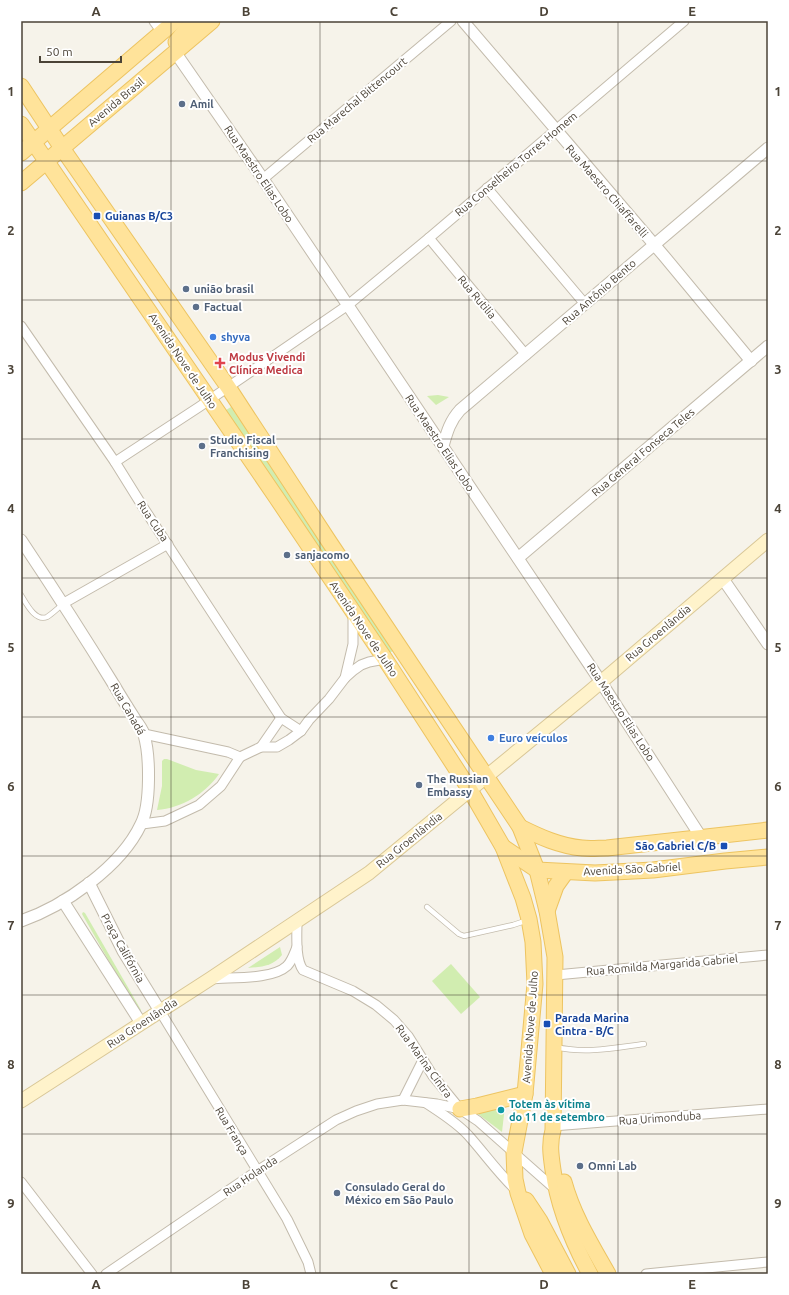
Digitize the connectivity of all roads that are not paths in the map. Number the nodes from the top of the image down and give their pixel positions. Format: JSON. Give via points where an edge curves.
{"nodes":[{"id":1,"x":175,"y":21,"type":"edge"},
{"id":2,"x":193,"y":21,"type":"edge"},
{"id":3,"x":212,"y":21,"type":"edge"},
{"id":4,"x":451,"y":21,"type":"edge"},
{"id":5,"x":463,"y":21,"type":"edge"},
{"id":6,"x":684,"y":21,"type":"edge"},
{"id":7,"x":159,"y":26,"type":"edge"},
{"id":8,"x":175,"y":52,"type":"junction"},
{"id":9,"x":21,"y":86,"type":"edge"},
{"id":10,"x":21,"y":124,"type":"edge"},
{"id":11,"x":49,"y":129,"type":"junction"},
{"id":12,"x":555,"y":130,"type":"junction"},
{"id":13,"x":34,"y":142,"type":"junction"},
{"id":14,"x":62,"y":148,"type":"junction"},
{"id":15,"x":768,"y":148,"type":"edge"},
{"id":16,"x":21,"y":153,"type":"edge"},
{"id":17,"x":47,"y":160,"type":"junction"},
{"id":18,"x":263,"y":180,"type":"junction"},
{"id":19,"x":21,"y":182,"type":"edge"},
{"id":20,"x":487,"y":188,"type":"junction"},
{"id":21,"x":429,"y":238,"type":"junction"},
{"id":22,"x":654,"y":245,"type":"junction"},
{"id":23,"x":585,"y":304,"type":"junction"},
{"id":24,"x":348,"y":305,"type":"junction"},
{"id":25,"x":21,"y":326,"type":"edge"},
{"id":26,"x":768,"y":346,"type":"edge"},
{"id":27,"x":526,"y":355,"type":"junction"},
{"id":28,"x":751,"y":361,"type":"junction"},
{"id":29,"x":228,"y":388,"type":"junction"},
{"id":30,"x":209,"y":400,"type":"junction"},
{"id":31,"x":443,"y":446,"type":"junction"},
{"id":32,"x":115,"y":462,"type":"junction"},
{"id":33,"x":21,"y":540,"type":"edge"},
{"id":34,"x":768,"y":540,"type":"edge"},
{"id":35,"x":168,"y":544,"type":"junction"},
{"id":36,"x":518,"y":558,"type":"junction"},
{"id":37,"x":723,"y":579,"type":"junction"},
{"id":38,"x":21,"y":595,"type":"edge"},
{"id":39,"x":64,"y":604,"type":"junction"},
{"id":40,"x":353,"y":612,"type":"junction"},
{"id":41,"x":768,"y":644,"type":"edge"},
{"id":42,"x":385,"y":659,"type":"junction"},
{"id":43,"x":345,"y":678,"type":"junction"},
{"id":44,"x":601,"y":682,"type":"junction"},
{"id":45,"x":281,"y":718,"type":"junction"},
{"id":46,"x":301,"y":730,"type":"junction"},
{"id":47,"x":144,"y":734,"type":"junction"},
{"id":48,"x":261,"y":747,"type":"junction"},
{"id":49,"x":240,"y":757,"type":"junction"},
{"id":50,"x":487,"y":776,"type":"junction"},
{"id":51,"x":470,"y":790,"type":"junction"},
{"id":52,"x":142,"y":824,"type":"junction"},
{"id":53,"x":520,"y":827,"type":"junction"},
{"id":54,"x":768,"y":830,"type":"edge"},
{"id":55,"x":701,"y":837,"type":"junction"},
{"id":56,"x":503,"y":847,"type":"junction"},
{"id":57,"x":768,"y":857,"type":"edge"},
{"id":58,"x":537,"y":870,"type":"junction"},
{"id":59,"x":566,"y":872,"type":"junction"},
{"id":60,"x":89,"y":883,"type":"junction"},
{"id":61,"x":63,"y":901,"type":"junction"},
{"id":62,"x":427,"y":907,"type":"dead end"},
{"id":63,"x":547,"y":911,"type":"junction"},
{"id":64,"x":529,"y":919,"type":"junction"},
{"id":65,"x":21,"y":921,"type":"edge"},
{"id":66,"x":297,"y":921,"type":"junction"},
{"id":67,"x":297,"y":947,"type":"junction"},
{"id":68,"x":768,"y":955,"type":"edge"},
{"id":69,"x":556,"y":975,"type":"junction"},
{"id":70,"x":210,"y":979,"type":"junction"},
{"id":71,"x":160,"y":1011,"type":"junction"},
{"id":72,"x":141,"y":1023,"type":"junction"},
{"id":73,"x":644,"y":1044,"type":"dead end"},
{"id":74,"x":554,"y":1047,"type":"junction"},
{"id":75,"x":423,"y":1060,"type":"junction"},
{"id":76,"x":525,"y":1094,"type":"junction"},
{"id":77,"x":403,"y":1100,"type":"junction"},
{"id":78,"x":21,"y":1101,"type":"edge"},
{"id":79,"x":423,"y":1102,"type":"junction"},
{"id":80,"x":460,"y":1109,"type":"junction"},
{"id":81,"x":768,"y":1109,"type":"edge"},
{"id":82,"x":553,"y":1128,"type":"junction"},
{"id":83,"x":514,"y":1152,"type":"junction"},
{"id":84,"x":257,"y":1171,"type":"junction"},
{"id":85,"x":21,"y":1182,"type":"edge"},
{"id":86,"x":555,"y":1188,"type":"junction"},
{"id":87,"x":518,"y":1192,"type":"junction"},
{"id":88,"x":768,"y":1262,"type":"edge"},
{"id":89,"x":92,"y":1274,"type":"edge"},
{"id":90,"x":106,"y":1274,"type":"edge"},
{"id":91,"x":311,"y":1274,"type":"edge"},
{"id":92,"x":553,"y":1274,"type":"edge"},
{"id":93,"x":568,"y":1274,"type":"edge"},
{"id":94,"x":590,"y":1274,"type":"edge"},
{"id":95,"x":608,"y":1274,"type":"edge"},
{"id":96,"x":646,"y":1274,"type":"edge"}],
"edges":[{"from":1,"to":7,"type":"main road"},
{"from":2,"to":8,"type":"main road","via":[[174,43]]},
{"from":3,"to":8,"type":"main road","name":"Avenida Brasil"},
{"from":4,"to":18,"type":"street","name":"Rua Marechal Bittencourt"},
{"from":5,"to":12,"type":"street","name":"Rua Maestro Chiaffarelli"},
{"from":6,"to":12,"type":"street","name":"Rua Conselheiro Torres Homem"},
{"from":7,"to":11,"type":"main road"},
{"from":8,"to":14,"type":"main road","name":"Avenida Brasil"},
{"from":8,"to":18,"type":"street","name":"Rua Maestro Elias Lobo"},
{"from":9,"to":11,"type":"main road","name":"Avenida Nove de Julho"},
{"from":10,"to":13,"type":"main road","name":"Avenida Nove de Julho"},
{"from":11,"to":13,"type":"main road"},
{"from":11,"to":14,"type":"main road","name":"Avenida Nove de Julho"},
{"from":12,"to":20,"type":"street","name":"Rua Conselheiro Torres Homem"},
{"from":12,"to":22,"type":"street","name":"Rua Maestro Chiaffarelli"},
{"from":13,"to":16,"type":"main road"},
{"from":13,"to":17,"type":"main road","name":"Avenida Nove de Julho"},
{"from":14,"to":17,"type":"main road","name":"Avenida Brasil"},
{"from":14,"to":29,"type":"main road","name":"Avenida Nove de Julho"},
{"from":15,"to":22,"type":"street","name":"Rua Antônio Bento"},
{"from":17,"to":19,"type":"main road","name":"Avenida Brasil"},
{"from":17,"to":30,"type":"main road","name":"Avenida Nove de Julho"},
{"from":18,"to":24,"type":"street","name":"Rua Maestro Elias Lobo"},
{"from":20,"to":21,"type":"street","name":"Rua Conselheiro Torres Homem"},
{"from":20,"to":23,"type":"street"},
{"from":21,"to":24,"type":"street","name":"Rua Conselheiro Torres Homem"},
{"from":21,"to":27,"type":"street","name":"Rua Rutilia"},
{"from":22,"to":23,"type":"street","name":"Rua Antônio Bento"},
{"from":22,"to":28,"type":"street","name":"Rua Maestro Chiaffarelli"},
{"from":23,"to":27,"type":"street","name":"Rua Antônio Bento"},
{"from":24,"to":29,"type":"street","name":"Rua Conselheiro Torres Homem"},
{"from":24,"to":31,"type":"street","name":"Rua Maestro Elias Lobo"},
{"from":25,"to":32,"type":"street","name":"Rua Cuba"},
{"from":26,"to":28,"type":"street","name":"Rua General Fonseca Teles"},
{"from":27,"to":31,"type":"street","name":"Rua Antônio Bento","via":[[460,410],[448,427]]},
{"from":28,"to":36,"type":"street","name":"Rua General Fonseca Teles"},
{"from":29,"to":30,"type":"street","name":"Rua Conselheiro Torres Homem"},
{"from":29,"to":50,"type":"main road","name":"Avenida Nove de Julho"},
{"from":30,"to":32,"type":"street","name":"Rua Conselheiro Torres Homem"},
{"from":30,"to":40,"type":"main road","name":"Avenida Nove de Julho"},
{"from":31,"to":36,"type":"street","name":"Rua Maestro Elias Lobo"},
{"from":32,"to":35,"type":"street","name":"Rua Cuba"},
{"from":33,"to":39,"type":"street","name":"Rua Canadá"},
{"from":34,"to":37,"type":"main road","name":"Rua Groenlândia"},
{"from":35,"to":39,"type":"street"},
{"from":35,"to":45,"type":"street","name":"Rua Cuba"},
{"from":36,"to":44,"type":"street","name":"Rua Maestro Elias Lobo"},
{"from":37,"to":41,"type":"street"},
{"from":37,"to":44,"type":"main road","name":"Rua Groenlândia"},
{"from":38,"to":39,"type":"lane","via":[[34,614],[40,617],[46,617]]},
{"from":39,"to":47,"type":"street","name":"Rua Canadá"},
{"from":40,"to":42,"type":"main road","name":"Avenida Nove de Julho"},
{"from":40,"to":43,"type":"street","via":[[353,644]]},
{"from":42,"to":43,"type":"street","via":[[361,665]]},
{"from":42,"to":51,"type":"main road","name":"Avenida Nove de Julho"},
{"from":43,"to":46,"type":"street"},
{"from":44,"to":50,"type":"main road","name":"Rua Groenlândia"},
{"from":44,"to":55,"type":"street","name":"Rua Maestro Elias Lobo"},
{"from":45,"to":46,"type":"street","name":"Rua Cuba"},
{"from":45,"to":48,"type":"street"},
{"from":46,"to":48,"type":"street","via":[[277,747]]},
{"from":47,"to":49,"type":"street","via":[[228,752]]},
{"from":47,"to":52,"type":"street","name":"Rua Canadá","via":[[148,774]]},
{"from":48,"to":49,"type":"street"},
{"from":49,"to":52,"type":"street","via":[[221,786],[199,805],[165,821]]},
{"from":50,"to":51,"type":"main road","name":"Rua Groenlândia"},
{"from":50,"to":53,"type":"main road","name":"Avenida Nove de Julho"},
{"from":51,"to":56,"type":"main road","name":"Avenida Nove de Julho"},
{"from":51,"to":66,"type":"main road","name":"Rua Groenlândia","via":[[369,873]]},
{"from":52,"to":60,"type":"street","name":"Rua Canadá","via":[[125,850]]},
{"from":53,"to":55,"type":"main road","name":"Avenida São Gabriel","via":[[550,841],[582,848],[607,848]]},
{"from":53,"to":58,"type":"main road","name":"Avenida Nove de Julho"},
{"from":54,"to":55,"type":"main road","name":"Avenida São Gabriel"},
{"from":56,"to":58,"type":"main road"},
{"from":56,"to":64,"type":"main road","name":"Avenida Nove de Julho"},
{"from":57,"to":59,"type":"main road","name":"Avenida São Gabriel","via":[[653,870]]},
{"from":58,"to":59,"type":"main road","name":"Avenida São Gabriel"},
{"from":58,"to":63,"type":"main road","name":"Avenida Nove de Julho"},
{"from":59,"to":63,"type":"main road","via":[[556,886]]},
{"from":60,"to":61,"type":"street","name":"Rua Canadá"},
{"from":60,"to":71,"type":"street","name":"Praça Califórnia","via":[[123,951]]},
{"from":61,"to":65,"type":"street","name":"Rua Canadá"},
{"from":61,"to":72,"type":"street","name":"Praça Califórnia"},
{"from":62,"to":64,"type":"lane","via":[[464,936]]},
{"from":63,"to":69,"type":"main road","name":"Avenida Nove de Julho"},
{"from":64,"to":76,"type":"main road","name":"Avenida Nove de Julho","via":[[535,984]]},
{"from":66,"to":67,"type":"street","name":"Rua Marina Cintra"},
{"from":66,"to":70,"type":"main road","name":"Rua Groenlândia"},
{"from":67,"to":70,"type":"street","via":[[292,960],[280,970],[254,976]]},
{"from":67,"to":75,"type":"street","name":"Rua Marina Cintra","via":[[303,970],[353,991],[376,1005],[408,1036]]},
{"from":68,"to":69,"type":"street","name":"Rua Romilda Margarida Gabriel"},
{"from":69,"to":74,"type":"main road","name":"Avenida Nove de Julho"},
{"from":70,"to":71,"type":"main road","name":"Rua Groenlândia"},
{"from":71,"to":72,"type":"main road","name":"Rua Groenlândia"},
{"from":71,"to":84,"type":"street","name":"Rua França"},
{"from":72,"to":78,"type":"main road","name":"Rua Groenlândia"},
{"from":73,"to":74,"type":"lane","via":[[602,1050],[569,1050]]},
{"from":74,"to":82,"type":"main road","name":"Avenida Nove de Julho"},
{"from":75,"to":77,"type":"street"},
{"from":75,"to":80,"type":"street","name":"Rua Marina Cintra"},
{"from":76,"to":80,"type":"main road"},
{"from":76,"to":83,"type":"main road","name":"Avenida Nove de Julho"},
{"from":77,"to":79,"type":"street","name":"Rua Holanda"},
{"from":77,"to":84,"type":"street","name":"Rua Holanda","via":[[377,1104],[336,1120]]},
{"from":79,"to":80,"type":"street","name":"Rua Marina Cintra"},
{"from":79,"to":87,"type":"street","name":"Rua Marina Cintra","via":[[468,1135]]},
{"from":80,"to":83,"type":"street","name":"Rua Marina Cintra"},
{"from":81,"to":82,"type":"street","name":"Rua Urimonduba"},
{"from":82,"to":86,"type":"main road","name":"Avenida Nove de Julho","via":[[550,1153]]},
{"from":82,"to":95,"type":"main road","name":"Avenida Nove de Julho","via":[[568,1197]]},
{"from":83,"to":86,"type":"street","name":"Rua Marina Cintra"},
{"from":83,"to":87,"type":"main road","name":"Avenida Nove de Julho"},
{"from":84,"to":90,"type":"street","name":"Rua Holanda"},
{"from":84,"to":91,"type":"street","name":"Rua França","via":[[287,1219],[308,1262]]},
{"from":85,"to":89,"type":"street"},
{"from":86,"to":94,"type":"main road","name":"Avenida Nove de Julho","via":[[570,1234]]},
{"from":87,"to":92,"type":"main road","name":"Avenida Nove de Julho","via":[[532,1234]]},
{"from":87,"to":93,"type":"main road","via":[[532,1208]]},
{"from":88,"to":96,"type":"street"}]}
